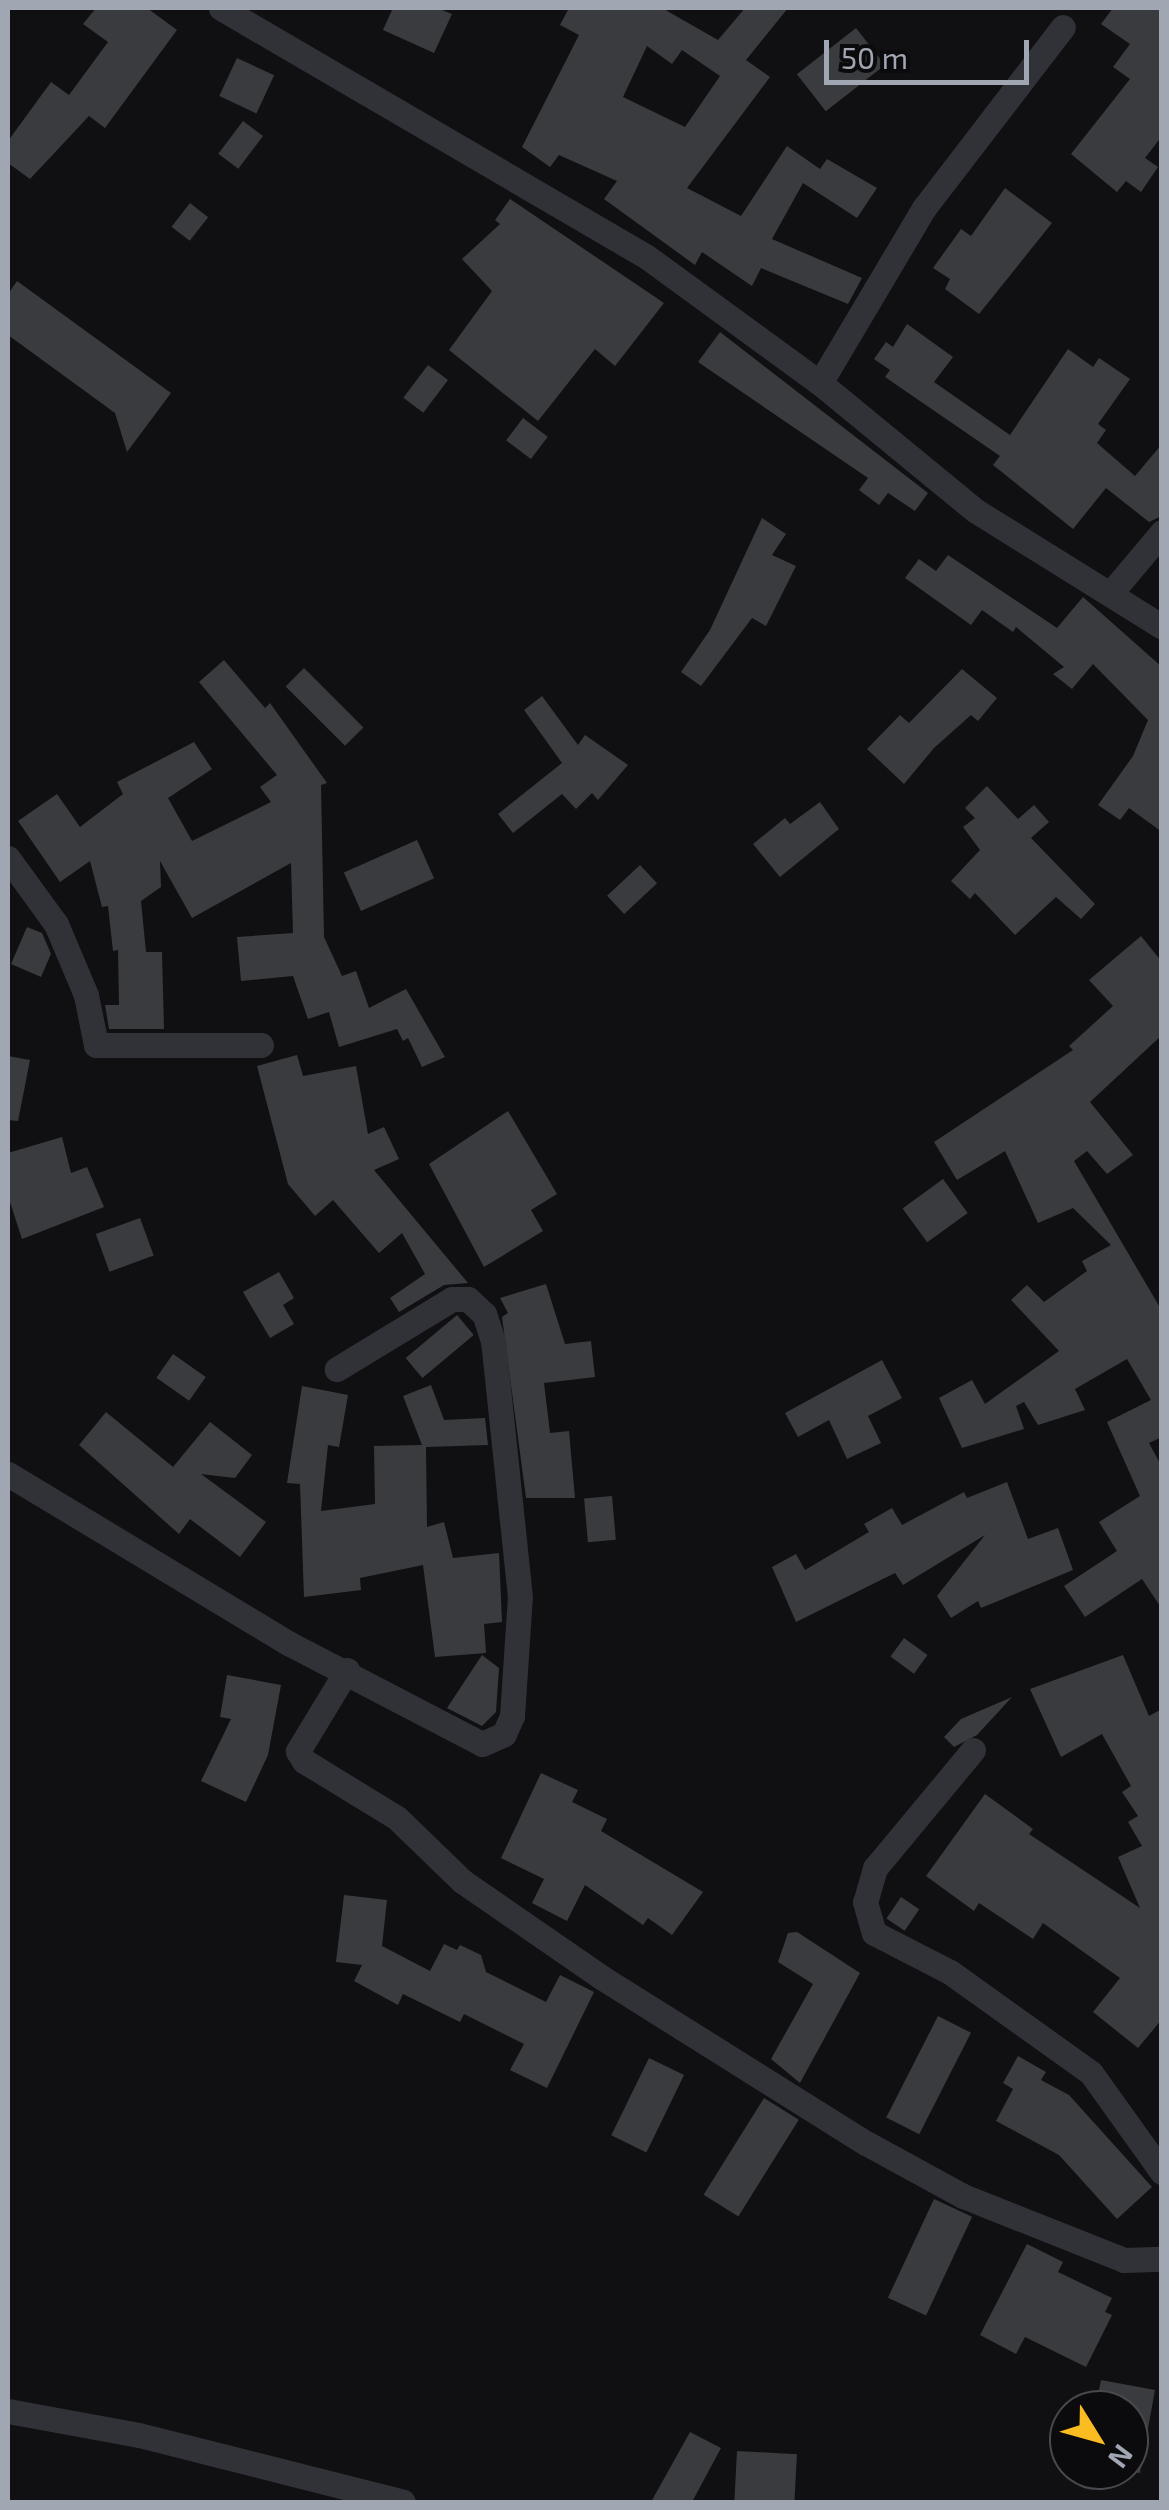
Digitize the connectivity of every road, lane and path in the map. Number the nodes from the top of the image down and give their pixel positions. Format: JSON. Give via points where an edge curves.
{"nodes":[{"id":1,"x":230,"y":9,"type":"edge"},
{"id":2,"x":1063,"y":27,"type":"dead end"},
{"id":3,"x":820,"y":383,"type":"junction"},
{"id":4,"x":1162,"y":532,"type":"edge"},
{"id":5,"x":1110,"y":594,"type":"junction"},
{"id":6,"x":1162,"y":627,"type":"edge"},
{"id":7,"x":8,"y":858,"type":"edge"},
{"id":8,"x":261,"y":1045,"type":"dead end"},
{"id":9,"x":336,"y":1369,"type":"dead end"},
{"id":10,"x":8,"y":1474,"type":"edge"},
{"id":11,"x":347,"y":1670,"type":"junction"},
{"id":12,"x":973,"y":1750,"type":"dead end"},
{"id":13,"x":1162,"y":2172,"type":"edge"},
{"id":14,"x":1162,"y":2260,"type":"edge"},
{"id":15,"x":8,"y":2412,"type":"edge"},
{"id":16,"x":403,"y":2502,"type":"edge"}],
"edges":[{"from":1,"to":3,"type":"street","via":[[647,257]]},
{"from":2,"to":3,"type":"street","via":[[924,208]]},
{"from":3,"to":5,"type":"street","via":[[976,511]]},
{"from":4,"to":5,"type":"street"},
{"from":5,"to":6,"type":"street"},
{"from":7,"to":8,"type":"street","via":[[56,924],[86,995],[96,1045]]},
{"from":9,"to":11,"type":"street","via":[[452,1298],[468,1299],[484,1314],[520,1596],[512,1716],[504,1734],[482,1744]]},
{"from":10,"to":11,"type":"street","via":[[290,1644]]},
{"from":11,"to":14,"type":"street","via":[[298,1752],[396,1818],[462,1880],[600,1977],[866,2144],[964,2196],[1124,2260]]},
{"from":12,"to":13,"type":"street","via":[[875,1868],[865,1902],[874,1933],[950,1972],[1091,2073]]},
{"from":15,"to":16,"type":"street","via":[[139,2436]]}]}
